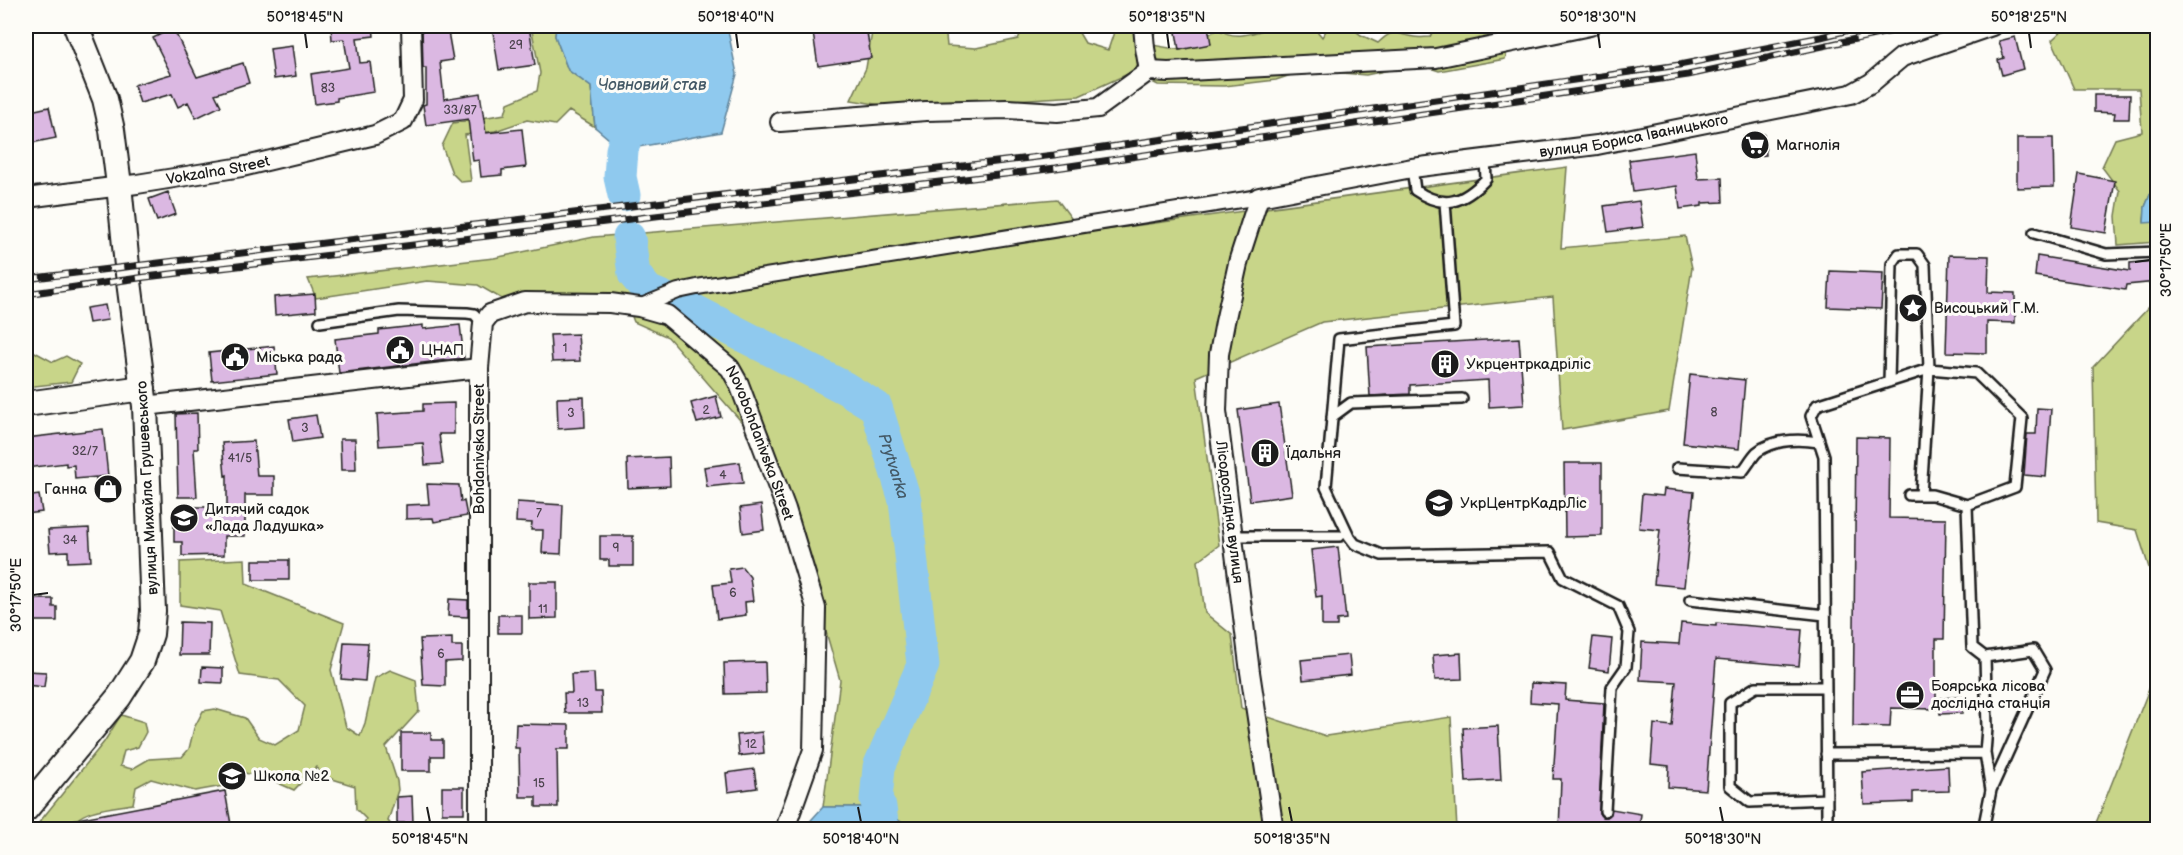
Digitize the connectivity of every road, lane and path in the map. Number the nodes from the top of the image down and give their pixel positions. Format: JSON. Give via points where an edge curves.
{"nodes":[{"id":1,"x":76,"y":26,"type":"edge"},
{"id":2,"x":411,"y":26,"type":"edge"},
{"id":3,"x":1143,"y":26,"type":"edge"},
{"id":4,"x":1590,"y":26,"type":"edge"},
{"id":5,"x":1992,"y":26,"type":"edge"},
{"id":6,"x":1149,"y":71,"type":"junction"},
{"id":7,"x":780,"y":122,"type":"dead end"},
{"id":8,"x":1485,"y":159,"type":"junction"},
{"id":9,"x":1412,"y":168,"type":"junction"},
{"id":10,"x":119,"y":185,"type":"junction"},
{"id":11,"x":1259,"y":197,"type":"junction"},
{"id":12,"x":26,"y":198,"type":"edge"},
{"id":13,"x":1445,"y":202,"type":"junction"},
{"id":14,"x":2034,"y":233,"type":"dead end"},
{"id":15,"x":2157,"y":252,"type":"edge"},
{"id":16,"x":644,"y":305,"type":"junction"},
{"id":17,"x":320,"y":322,"type":"dead end"},
{"id":18,"x":483,"y":322,"type":"junction"},
{"id":19,"x":479,"y":368,"type":"junction"},
{"id":20,"x":1929,"y":369,"type":"junction"},
{"id":21,"x":1889,"y":382,"type":"junction"},
{"id":22,"x":144,"y":397,"type":"junction"},
{"id":23,"x":1462,"y":399,"type":"dead end"},
{"id":24,"x":26,"y":404,"type":"edge"},
{"id":25,"x":1332,"y":417,"type":"junction"},
{"id":26,"x":1819,"y":442,"type":"junction"},
{"id":27,"x":1677,"y":468,"type":"dead end"},
{"id":28,"x":1909,"y":495,"type":"dead end"},
{"id":29,"x":1921,"y":495,"type":"junction"},
{"id":30,"x":1967,"y":506,"type":"junction"},
{"id":31,"x":1233,"y":536,"type":"junction"},
{"id":32,"x":1340,"y":536,"type":"dead end"},
{"id":33,"x":1690,"y":600,"type":"dead end"},
{"id":34,"x":1825,"y":615,"type":"junction"},
{"id":35,"x":1985,"y":657,"type":"junction"},
{"id":36,"x":1826,"y":687,"type":"junction"},
{"id":37,"x":1984,"y":753,"type":"junction"},
{"id":38,"x":1826,"y":754,"type":"junction"},
{"id":39,"x":1991,"y":790,"type":"junction"},
{"id":40,"x":1827,"y":799,"type":"junction"},
{"id":41,"x":26,"y":809,"type":"edge"},
{"id":42,"x":1605,"y":811,"type":"dead end"},
{"id":43,"x":1827,"y":816,"type":"dead end"},
{"id":44,"x":479,"y":830,"type":"edge"},
{"id":45,"x":788,"y":830,"type":"edge"},
{"id":46,"x":1274,"y":830,"type":"edge"},
{"id":47,"x":1983,"y":830,"type":"edge"}],
"edges":[{"from":1,"to":10,"type":"street","name":"вулиця Михайла Грушевського","via":[[105,99]]},
{"from":2,"to":10,"type":"street","name":"Vokzalna Street","via":[[413,100],[403,121],[375,135],[242,167]]},
{"from":3,"to":6,"type":"street"},
{"from":4,"to":6,"type":"street","via":[[1436,58]]},
{"from":5,"to":8,"type":"street","name":"вулиця Бориса Іваницького","via":[[1902,57],[1851,94],[1597,145]]},
{"from":6,"to":7,"type":"street","via":[[1098,108],[1057,112],[926,111]]},
{"from":8,"to":9,"type":"street","name":"вулиця Бориса Іваницького"},
{"from":8,"to":13,"type":"lane","via":[[1486,179],[1470,195]]},
{"from":9,"to":11,"type":"street","name":"вулиця Бориса Іваницького"},
{"from":9,"to":13,"type":"lane","via":[[1415,190],[1430,200]]},
{"from":10,"to":12,"type":"street","name":"Vokzalna Street"},
{"from":10,"to":22,"type":"street","name":"вулиця Михайла Грушевського"},
{"from":11,"to":16,"type":"street","via":[[678,291]]},
{"from":11,"to":31,"type":"street","name":"Лісодослідна вулиця","via":[[1239,259],[1218,363],[1217,411]]},
{"from":13,"to":25,"type":"lane","via":[[1454,326],[1339,339]]},
{"from":14,"to":15,"type":"lane","via":[[2106,254]]},
{"from":16,"to":18,"type":"street","name":"Novobohdanivska Street","via":[[525,302],[490,314]]},
{"from":16,"to":45,"type":"street","name":"Novobohdanivska Street","via":[[667,315],[730,368],[782,498],[816,608],[813,750],[787,823]]},
{"from":17,"to":18,"type":"lane","via":[[399,311],[467,313]]},
{"from":18,"to":19,"type":"street"},
{"from":19,"to":22,"type":"street","name":"Bohdanivska Street"},
{"from":19,"to":44,"type":"street","name":"Bohdanivska Street"},
{"from":20,"to":21,"type":"lane"},
{"from":20,"to":21,"type":"lane","via":[[1925,265],[1917,254],[1899,254],[1892,264]]},
{"from":20,"to":29,"type":"lane"},
{"from":20,"to":30,"type":"lane","via":[[1976,373],[2022,418],[2014,487]]},
{"from":21,"to":26,"type":"lane","via":[[1816,405],[1811,416]]},
{"from":22,"to":24,"type":"street"},
{"from":22,"to":41,"type":"street","name":"вулиця Михайла Грушевського","via":[[151,634],[141,661],[120,696]]},
{"from":23,"to":25,"type":"lane","via":[[1351,403]]},
{"from":25,"to":42,"type":"lane","via":[[1326,487],[1355,544],[1382,555],[1550,552],[1563,578],[1617,606],[1629,632],[1626,667],[1612,687]]},
{"from":26,"to":27,"type":"lane","via":[[1800,439],[1778,443],[1758,452],[1742,472]]},
{"from":26,"to":34,"type":"lane","via":[[1824,456]]},
{"from":28,"to":29,"type":"lane"},
{"from":29,"to":30,"type":"lane"},
{"from":30,"to":35,"type":"lane","via":[[1972,647]]},
{"from":31,"to":32,"type":"lane"},
{"from":31,"to":46,"type":"street","name":"Лісодослідна вулиця"},
{"from":33,"to":34,"type":"lane"},
{"from":34,"to":36,"type":"lane"},
{"from":35,"to":37,"type":"lane"},
{"from":35,"to":39,"type":"lane","via":[[2033,651],[2045,670]]},
{"from":36,"to":38,"type":"lane"},
{"from":36,"to":40,"type":"lane","via":[[1756,687],[1730,703],[1730,786],[1750,802]]},
{"from":37,"to":38,"type":"lane"},
{"from":37,"to":39,"type":"lane"},
{"from":38,"to":40,"type":"lane"},
{"from":39,"to":47,"type":"lane"},
{"from":40,"to":43,"type":"lane"}]}
